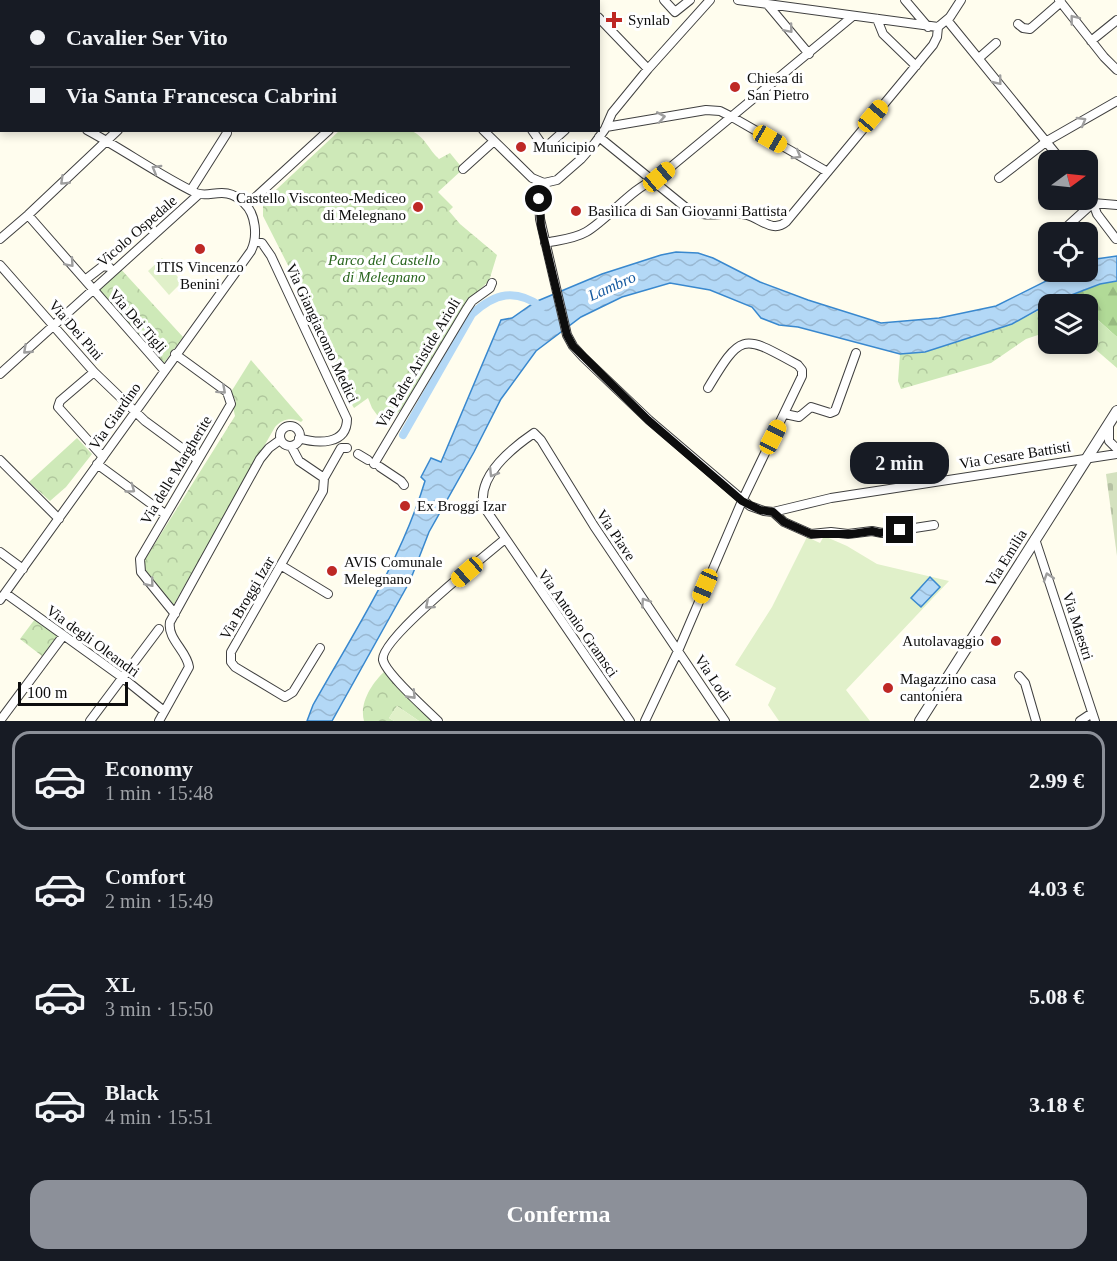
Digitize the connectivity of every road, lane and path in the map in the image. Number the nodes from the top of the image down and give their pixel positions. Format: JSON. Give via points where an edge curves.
{"nodes":[{"id":1,"x":664,"y":0,"type":"edge"},
{"id":2,"x":690,"y":0,"type":"edge"},
{"id":3,"x":738,"y":0,"type":"edge"},
{"id":4,"x":813,"y":0,"type":"edge"},
{"id":5,"x":905,"y":0,"type":"edge"},
{"id":6,"x":961,"y":0,"type":"edge"},
{"id":7,"x":707,"y":1,"type":"edge"},
{"id":8,"x":1060,"y":1,"type":"edge"},
{"id":9,"x":768,"y":4,"type":"junction"},
{"id":10,"x":811,"y":10,"type":"junction"},
{"id":11,"x":853,"y":16,"type":"junction"},
{"id":12,"x":600,"y":19,"type":"edge"},
{"id":13,"x":877,"y":19,"type":"junction"},
{"id":14,"x":947,"y":20,"type":"junction"},
{"id":15,"x":1117,"y":20,"type":"edge"},
{"id":16,"x":1018,"y":24,"type":"dead end"},
{"id":17,"x":933,"y":27,"type":"junction"},
{"id":18,"x":1091,"y":41,"type":"junction"},
{"id":19,"x":996,"y":43,"type":"dead end"},
{"id":20,"x":809,"y":54,"type":"junction"},
{"id":21,"x":979,"y":58,"type":"junction"},
{"id":22,"x":916,"y":66,"type":"junction"},
{"id":23,"x":648,"y":69,"type":"junction"},
{"id":24,"x":1117,"y":70,"type":"edge"},
{"id":25,"x":1117,"y":101,"type":"edge"},
{"id":26,"x":732,"y":117,"type":"junction"},
{"id":27,"x":606,"y":127,"type":"junction"},
{"id":28,"x":90,"y":132,"type":"edge"},
{"id":29,"x":116,"y":132,"type":"edge"},
{"id":30,"x":327,"y":132,"type":"edge"},
{"id":31,"x":485,"y":132,"type":"edge"},
{"id":32,"x":533,"y":132,"type":"edge"},
{"id":33,"x":563,"y":132,"type":"edge"},
{"id":34,"x":227,"y":134,"type":"dead end"},
{"id":35,"x":600,"y":137,"type":"junction"},
{"id":36,"x":106,"y":141,"type":"junction"},
{"id":37,"x":494,"y":141,"type":"junction"},
{"id":38,"x":1047,"y":141,"type":"junction"},
{"id":39,"x":1054,"y":150,"type":"edge"},
{"id":40,"x":463,"y":169,"type":"dead end"},
{"id":41,"x":826,"y":171,"type":"junction"},
{"id":42,"x":999,"y":178,"type":"dead end"},
{"id":43,"x":655,"y":180,"type":"junction"},
{"id":44,"x":544,"y":183,"type":"junction"},
{"id":45,"x":195,"y":192,"type":"junction"},
{"id":46,"x":1098,"y":201,"type":"edge"},
{"id":47,"x":247,"y":205,"type":"junction"},
{"id":48,"x":1117,"y":205,"type":"edge"},
{"id":49,"x":1080,"y":210,"type":"edge"},
{"id":50,"x":1095,"y":210,"type":"edge"},
{"id":51,"x":28,"y":215,"type":"junction"},
{"id":52,"x":1070,"y":222,"type":"edge"},
{"id":53,"x":0,"y":239,"type":"edge"},
{"id":54,"x":1116,"y":239,"type":"edge"},
{"id":55,"x":545,"y":243,"type":"junction"},
{"id":56,"x":254,"y":244,"type":"junction"},
{"id":57,"x":0,"y":266,"type":"edge"},
{"id":58,"x":112,"y":271,"type":"junction"},
{"id":59,"x":85,"y":280,"type":"junction"},
{"id":60,"x":492,"y":283,"type":"dead end"},
{"id":61,"x":92,"y":289,"type":"junction"},
{"id":62,"x":53,"y":325,"type":"junction"},
{"id":63,"x":856,"y":353,"type":"dead end"},
{"id":64,"x":175,"y":354,"type":"junction"},
{"id":65,"x":164,"y":370,"type":"junction"},
{"id":66,"x":94,"y":372,"type":"junction"},
{"id":67,"x":0,"y":374,"type":"edge"},
{"id":68,"x":708,"y":388,"type":"dead end"},
{"id":69,"x":135,"y":411,"type":"junction"},
{"id":70,"x":1117,"y":411,"type":"edge"},
{"id":71,"x":785,"y":414,"type":"junction"},
{"id":72,"x":1110,"y":422,"type":"junction"},
{"id":73,"x":534,"y":433,"type":"joint"},
{"id":74,"x":300,"y":438,"type":"junction"},
{"id":75,"x":280,"y":440,"type":"junction"},
{"id":76,"x":291,"y":446,"type":"junction"},
{"id":77,"x":347,"y":448,"type":"dead end"},
{"id":78,"x":1117,"y":451,"type":"edge"},
{"id":79,"x":358,"y":454,"type":"dead end"},
{"id":80,"x":1088,"y":458,"type":"junction"},
{"id":81,"x":0,"y":460,"type":"edge"},
{"id":82,"x":198,"y":460,"type":"junction"},
{"id":83,"x":100,"y":461,"type":"junction"},
{"id":84,"x":374,"y":464,"type":"junction"},
{"id":85,"x":324,"y":478,"type":"junction"},
{"id":86,"x":404,"y":485,"type":"dead end"},
{"id":87,"x":742,"y":501,"type":"junction"},
{"id":88,"x":773,"y":512,"type":"junction"},
{"id":89,"x":165,"y":514,"type":"junction"},
{"id":90,"x":59,"y":519,"type":"junction"},
{"id":91,"x":934,"y":525,"type":"dead end"},
{"id":92,"x":1035,"y":538,"type":"junction"},
{"id":93,"x":505,"y":539,"type":"junction"},
{"id":94,"x":0,"y":552,"type":"edge"},
{"id":95,"x":282,"y":566,"type":"junction"},
{"id":96,"x":23,"y":569,"type":"junction"},
{"id":97,"x":328,"y":594,"type":"dead end"},
{"id":98,"x":2,"y":596,"type":"edge"},
{"id":99,"x":175,"y":614,"type":"junction"},
{"id":100,"x":159,"y":629,"type":"dead end"},
{"id":101,"x":63,"y":636,"type":"junction"},
{"id":102,"x":320,"y":648,"type":"dead end"},
{"id":103,"x":678,"y":651,"type":"junction"},
{"id":104,"x":1019,"y":676,"type":"dead end"},
{"id":105,"x":123,"y":678,"type":"junction"},
{"id":106,"x":164,"y":711,"type":"junction"},
{"id":107,"x":1094,"y":717,"type":"edge"},
{"id":108,"x":3,"y":718,"type":"edge"},
{"id":109,"x":90,"y":721,"type":"edge"},
{"id":110,"x":159,"y":721,"type":"edge"},
{"id":111,"x":438,"y":721,"type":"edge"},
{"id":112,"x":630,"y":721,"type":"edge"},
{"id":113,"x":645,"y":721,"type":"edge"},
{"id":114,"x":725,"y":721,"type":"edge"},
{"id":115,"x":920,"y":721,"type":"edge"},
{"id":116,"x":1036,"y":721,"type":"edge"},
{"id":117,"x":1080,"y":721,"type":"edge"}],
"edges":[{"from":1,"to":2,"type":"street","via":[[675,12]]},
{"from":3,"to":9,"type":"street"},
{"from":4,"to":10,"type":"street"},
{"from":5,"to":17,"type":"street"},
{"from":6,"to":14,"type":"street"},
{"from":7,"to":23,"type":"street"},
{"from":8,"to":16,"type":"street","via":[[1030,28]]},
{"from":18,"to":8,"type":"street","one_way":true},
{"from":9,"to":10,"type":"street"},
{"from":9,"to":20,"type":"street","one_way":true},
{"from":10,"to":11,"type":"street"},
{"from":11,"to":13,"type":"street"},
{"from":11,"to":20,"type":"street"},
{"from":12,"to":23,"type":"street"},
{"from":13,"to":17,"type":"street"},
{"from":13,"to":22,"type":"street","via":[[883,34]]},
{"from":14,"to":17,"type":"street"},
{"from":14,"to":21,"type":"street"},
{"from":15,"to":18,"type":"street"},
{"from":17,"to":22,"type":"street","via":[[936,40]]},
{"from":18,"to":24,"type":"street"},
{"from":19,"to":21,"type":"street"},
{"from":20,"to":26,"type":"street"},
{"from":21,"to":38,"type":"street","one_way":true},
{"from":22,"to":41,"type":"street"},
{"from":23,"to":27,"type":"street","via":[[612,113]]},
{"from":38,"to":25,"type":"street","one_way":true},
{"from":27,"to":26,"type":"street","one_way":true,"via":[[700,111],[717,111]]},
{"from":26,"to":41,"type":"street","one_way":true},
{"from":26,"to":43,"type":"street"},
{"from":27,"to":35,"type":"street"},
{"from":28,"to":36,"type":"street"},
{"from":29,"to":36,"type":"street"},
{"from":30,"to":47,"type":"street"},
{"from":31,"to":37,"type":"street"},
{"from":32,"to":33,"type":"street","via":[[544,147]]},
{"from":34,"to":45,"type":"street","name":"Vicolo Ospedale"},
{"from":35,"to":43,"type":"street"},
{"from":35,"to":44,"type":"street","via":[[561,177]]},
{"from":45,"to":36,"type":"street","one_way":true},
{"from":36,"to":51,"type":"street","one_way":true},
{"from":37,"to":40,"type":"street"},
{"from":37,"to":44,"type":"street","via":[[525,172]]},
{"from":38,"to":39,"type":"street"},
{"from":38,"to":42,"type":"street"},
{"from":41,"to":43,"type":"street","via":[[779,227],[742,214],[694,213]]},
{"from":43,"to":55,"type":"street","via":[[587,232]]},
{"from":44,"to":55,"type":"street","via":[[539,210]]},
{"from":45,"to":47,"type":"street","via":[[232,195]]},
{"from":45,"to":58,"type":"street","name":"Vicolo Ospedale"},
{"from":46,"to":48,"type":"street"},
{"from":47,"to":56,"type":"street","via":[[254,222]]},
{"from":49,"to":52,"type":"street"},
{"from":50,"to":54,"type":"street"},
{"from":51,"to":53,"type":"street"},
{"from":51,"to":59,"type":"street","one_way":true},
{"from":55,"to":87,"type":"street","via":[[568,337],[583,357],[648,420]]},
{"from":56,"to":64,"type":"street","name":"Via Giardino"},
{"from":56,"to":74,"type":"street","name":"Via Giangiacomo Medici","via":[[262,243],[268,251],[347,419],[344,430],[334,440]]},
{"from":57,"to":62,"type":"street","name":"Via Dei Pini"},
{"from":58,"to":59,"type":"street","via":[[101,266]]},
{"from":58,"to":61,"type":"street","name":"Vicolo Ospedale"},
{"from":59,"to":61,"type":"street","name":"Via Dei Tigli"},
{"from":60,"to":84,"type":"street","name":"Via Padre Aristide Arioli","via":[[466,310]]},
{"from":61,"to":62,"type":"street","name":"Vicolo Ospedale"},
{"from":61,"to":65,"type":"street","name":"Via Dei Tigli"},
{"from":62,"to":66,"type":"street","name":"Via Dei Pini"},
{"from":62,"to":67,"type":"street","name":"Vicolo Ospedale","one_way":true},
{"from":63,"to":71,"type":"street","via":[[835,411],[811,407],[799,417]]},
{"from":64,"to":65,"type":"street","name":"Via Giardino"},
{"from":64,"to":82,"type":"street","name":"Via delle Margherite","one_way":true,"via":[[225,390],[230,398],[230,408]]},
{"from":65,"to":69,"type":"street","name":"Via Giardino"},
{"from":66,"to":69,"type":"street","name":"Via Dei Pini"},
{"from":66,"to":83,"type":"street","via":[[58,405]]},
{"from":68,"to":71,"type":"street","via":[[738,346],[763,346],[802,370]]},
{"from":69,"to":82,"type":"street","name":"Via Dei Pini"},
{"from":69,"to":83,"type":"street","name":"Via Giardino"},
{"from":70,"to":72,"type":"street","name":"Via Emilia"},
{"from":71,"to":87,"type":"street"},
{"from":72,"to":78,"type":"street","via":[[1108,437]]},
{"from":72,"to":80,"type":"street","name":"Via Emilia"},
{"from":73,"to":93,"type":"street","name":"Via Antonio Gramsci","one_way":true,"via":[[502,459],[483,492],[485,509]]},
{"from":103,"to":73,"type":"street","name":"Via Piave","one_way":true},
{"from":74,"to":75,"type":"street","via":[[290,426],[282,430]]},
{"from":74,"to":76,"type":"street"},
{"from":75,"to":76,"type":"street"},
{"from":75,"to":99,"type":"street","via":[[260,459]]},
{"from":76,"to":85,"type":"street","via":[[300,461]]},
{"from":77,"to":85,"type":"street","via":[[342,448]]},
{"from":78,"to":80,"type":"street","name":"Via Cesare Battisti"},
{"from":79,"to":84,"type":"street"},
{"from":80,"to":88,"type":"street","name":"Via Cesare Battisti","via":[[831,498]]},
{"from":80,"to":92,"type":"street","name":"Via Emilia"},
{"from":81,"to":90,"type":"street"},
{"from":82,"to":89,"type":"street","name":"Via delle Margherite"},
{"from":83,"to":89,"type":"street","one_way":true},
{"from":83,"to":90,"type":"street","name":"Via Giardino"},
{"from":84,"to":86,"type":"street"},
{"from":85,"to":95,"type":"street","name":"Via Broggi Izar","via":[[322,493]]},
{"from":87,"to":88,"type":"street"},
{"from":87,"to":103,"type":"street"},
{"from":88,"to":91,"type":"street","via":[[789,525],[817,534],[882,533]]},
{"from":89,"to":99,"type":"street","name":"Via delle Margherite","one_way":true,"via":[[140,557],[139,567]]},
{"from":90,"to":96,"type":"street","name":"Via Giardino"},
{"from":107,"to":92,"type":"street","name":"Via Maestri","one_way":true},
{"from":92,"to":115,"type":"street","name":"Via Emilia"},
{"from":93,"to":111,"type":"street","one_way":true,"via":[[404,627],[383,658],[387,668]]},
{"from":93,"to":112,"type":"street","name":"Via Antonio Gramsci"},
{"from":94,"to":96,"type":"street"},
{"from":95,"to":97,"type":"street"},
{"from":95,"to":102,"type":"street","name":"Via Broggi Izar","via":[[231,652],[231,662],[285,697],[293,692]]},
{"from":96,"to":98,"type":"street","name":"Via Giardino"},
{"from":98,"to":101,"type":"street","name":"Via degli Oleandri"},
{"from":99,"to":106,"type":"street","via":[[170,632],[189,667]]},
{"from":100,"to":105,"type":"street"},
{"from":101,"to":105,"type":"street","name":"Via degli Oleandri"},
{"from":101,"to":108,"type":"street"},
{"from":103,"to":113,"type":"street"},
{"from":103,"to":114,"type":"street","name":"Via Lodi"},
{"from":104,"to":116,"type":"street","via":[[1025,683]]},
{"from":105,"to":106,"type":"street","name":"Via degli Oleandri"},
{"from":105,"to":109,"type":"street"},
{"from":106,"to":110,"type":"street"},
{"from":107,"to":117,"type":"street"}]}
